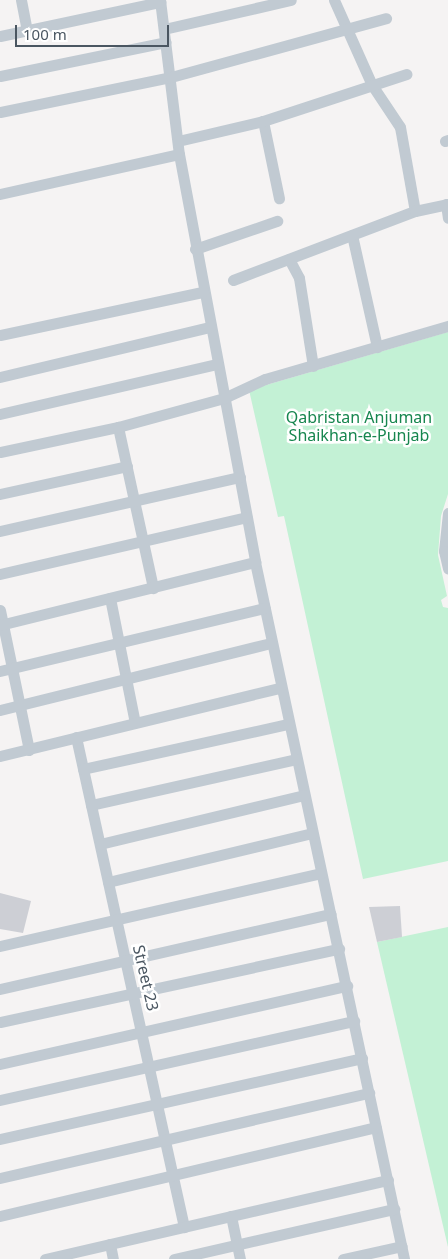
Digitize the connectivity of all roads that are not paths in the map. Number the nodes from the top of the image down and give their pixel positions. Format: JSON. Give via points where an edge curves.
{"nodes":[{"id":1,"x":21,"y":0,"type":"edge"},
{"id":2,"x":291,"y":0,"type":"edge"},
{"id":3,"x":334,"y":0,"type":"edge"},
{"id":4,"x":160,"y":1,"type":"edge"},
{"id":5,"x":386,"y":18,"type":"dead end"},
{"id":6,"x":164,"y":28,"type":"junction"},
{"id":7,"x":27,"y":30,"type":"junction"},
{"id":8,"x":345,"y":31,"type":"junction"},
{"id":9,"x":0,"y":36,"type":"edge"},
{"id":10,"x":166,"y":42,"type":"junction"},
{"id":11,"x":407,"y":74,"type":"dead end"},
{"id":12,"x":0,"y":76,"type":"edge"},
{"id":13,"x":171,"y":77,"type":"junction"},
{"id":14,"x":372,"y":84,"type":"junction"},
{"id":15,"x":0,"y":112,"type":"edge"},
{"id":16,"x":263,"y":121,"type":"junction"},
{"id":17,"x":178,"y":141,"type":"junction"},
{"id":18,"x":179,"y":154,"type":"junction"},
{"id":19,"x":0,"y":194,"type":"edge"},
{"id":20,"x":279,"y":198,"type":"dead end"},
{"id":21,"x":447,"y":204,"type":"edge"},
{"id":22,"x":415,"y":212,"type":"junction"},
{"id":23,"x":448,"y":218,"type":"edge"},
{"id":24,"x":277,"y":221,"type":"dead end"},
{"id":25,"x":352,"y":235,"type":"junction"},
{"id":26,"x":195,"y":248,"type":"junction"},
{"id":27,"x":289,"y":259,"type":"junction"},
{"id":28,"x":233,"y":280,"type":"dead end"},
{"id":29,"x":203,"y":292,"type":"junction"},
{"id":30,"x":448,"y":326,"type":"edge"},
{"id":31,"x":210,"y":327,"type":"junction"},
{"id":32,"x":0,"y":335,"type":"edge"},
{"id":33,"x":377,"y":347,"type":"junction"},
{"id":34,"x":217,"y":364,"type":"junction"},
{"id":35,"x":313,"y":366,"type":"junction"},
{"id":36,"x":0,"y":377,"type":"edge"},
{"id":37,"x":224,"y":398,"type":"junction"},
{"id":38,"x":0,"y":414,"type":"edge"},
{"id":39,"x":118,"y":427,"type":"junction"},
{"id":40,"x":0,"y":452,"type":"edge"},
{"id":41,"x":127,"y":466,"type":"junction"},
{"id":42,"x":240,"y":477,"type":"junction"},
{"id":43,"x":0,"y":494,"type":"edge"},
{"id":44,"x":135,"y":501,"type":"junction"},
{"id":45,"x":448,"y":513,"type":"edge"},
{"id":46,"x":246,"y":517,"type":"junction"},
{"id":47,"x":0,"y":532,"type":"edge"},
{"id":48,"x":142,"y":540,"type":"junction"},
{"id":49,"x":255,"y":562,"type":"junction"},
{"id":50,"x":448,"y":569,"type":"edge"},
{"id":51,"x":0,"y":574,"type":"edge"},
{"id":52,"x":153,"y":588,"type":"junction"},
{"id":53,"x":110,"y":598,"type":"junction"},
{"id":54,"x":265,"y":608,"type":"junction"},
{"id":55,"x":0,"y":610,"type":"edge"},
{"id":56,"x":2,"y":625,"type":"edge"},
{"id":57,"x":120,"y":643,"type":"junction"},
{"id":58,"x":271,"y":643,"type":"junction"},
{"id":59,"x":12,"y":668,"type":"junction"},
{"id":60,"x":0,"y":671,"type":"edge"},
{"id":61,"x":127,"y":680,"type":"junction"},
{"id":62,"x":280,"y":688,"type":"junction"},
{"id":63,"x":20,"y":706,"type":"junction"},
{"id":64,"x":0,"y":710,"type":"edge"},
{"id":65,"x":135,"y":723,"type":"junction"},
{"id":66,"x":288,"y":724,"type":"junction"},
{"id":67,"x":76,"y":737,"type":"junction"},
{"id":68,"x":29,"y":750,"type":"junction"},
{"id":69,"x":0,"y":756,"type":"edge"},
{"id":70,"x":296,"y":759,"type":"junction"},
{"id":71,"x":83,"y":769,"type":"junction"},
{"id":72,"x":304,"y":794,"type":"junction"},
{"id":73,"x":91,"y":805,"type":"junction"},
{"id":74,"x":312,"y":833,"type":"junction"},
{"id":75,"x":100,"y":844,"type":"junction"},
{"id":76,"x":321,"y":873,"type":"junction"},
{"id":77,"x":108,"y":882,"type":"junction"},
{"id":78,"x":331,"y":914,"type":"junction"},
{"id":79,"x":116,"y":920,"type":"junction"},
{"id":80,"x":0,"y":946,"type":"edge"},
{"id":81,"x":338,"y":949,"type":"junction"},
{"id":82,"x":126,"y":960,"type":"junction"},
{"id":83,"x":347,"y":986,"type":"junction"},
{"id":84,"x":0,"y":989,"type":"edge"},
{"id":85,"x":133,"y":993,"type":"junction"},
{"id":86,"x":354,"y":1021,"type":"junction"},
{"id":87,"x":0,"y":1022,"type":"edge"},
{"id":88,"x":142,"y":1032,"type":"junction"},
{"id":89,"x":362,"y":1058,"type":"junction"},
{"id":90,"x":0,"y":1064,"type":"edge"},
{"id":91,"x":149,"y":1067,"type":"junction"},
{"id":92,"x":370,"y":1093,"type":"junction"},
{"id":93,"x":0,"y":1100,"type":"edge"},
{"id":94,"x":157,"y":1104,"type":"junction"},
{"id":95,"x":376,"y":1127,"type":"junction"},
{"id":96,"x":0,"y":1139,"type":"edge"},
{"id":97,"x":165,"y":1140,"type":"junction"},
{"id":98,"x":173,"y":1175,"type":"junction"},
{"id":99,"x":0,"y":1178,"type":"edge"},
{"id":100,"x":388,"y":1180,"type":"junction"},
{"id":101,"x":394,"y":1209,"type":"junction"},
{"id":102,"x":0,"y":1216,"type":"edge"},
{"id":103,"x":231,"y":1216,"type":"junction"},
{"id":104,"x":184,"y":1227,"type":"junction"},
{"id":105,"x":110,"y":1244,"type":"junction"},
{"id":106,"x":237,"y":1244,"type":"junction"},
{"id":107,"x":402,"y":1246,"type":"junction"},
{"id":108,"x":45,"y":1259,"type":"edge"},
{"id":109,"x":113,"y":1259,"type":"edge"},
{"id":110,"x":174,"y":1259,"type":"edge"},
{"id":111,"x":240,"y":1259,"type":"edge"},
{"id":112,"x":343,"y":1259,"type":"edge"},
{"id":113,"x":404,"y":1259,"type":"edge"}],
"edges":[{"from":1,"to":7,"type":"street"},
{"from":2,"to":6,"type":"street"},
{"from":3,"to":8,"type":"street"},
{"from":4,"to":6,"type":"street"},
{"from":4,"to":7,"type":"street"},
{"from":5,"to":8,"type":"street"},
{"from":6,"to":10,"type":"street"},
{"from":7,"to":9,"type":"street"},
{"from":8,"to":13,"type":"street"},
{"from":8,"to":14,"type":"street"},
{"from":10,"to":12,"type":"street"},
{"from":10,"to":13,"type":"street"},
{"from":11,"to":14,"type":"street"},
{"from":13,"to":15,"type":"street"},
{"from":13,"to":17,"type":"street"},
{"from":14,"to":16,"type":"street"},
{"from":14,"to":22,"type":"street","via":[[400,127]]},
{"from":16,"to":17,"type":"street"},
{"from":16,"to":20,"type":"street"},
{"from":17,"to":18,"type":"street"},
{"from":18,"to":19,"type":"street"},
{"from":18,"to":26,"type":"street"},
{"from":21,"to":22,"type":"street"},
{"from":21,"to":23,"type":"street"},
{"from":22,"to":25,"type":"street"},
{"from":24,"to":26,"type":"street"},
{"from":25,"to":27,"type":"street"},
{"from":25,"to":33,"type":"street"},
{"from":26,"to":29,"type":"street"},
{"from":27,"to":28,"type":"street"},
{"from":27,"to":35,"type":"street","via":[[299,278]]},
{"from":29,"to":31,"type":"street"},
{"from":29,"to":32,"type":"street"},
{"from":30,"to":33,"type":"street"},
{"from":31,"to":34,"type":"street"},
{"from":31,"to":36,"type":"street"},
{"from":33,"to":35,"type":"street"},
{"from":34,"to":37,"type":"street"},
{"from":34,"to":38,"type":"street"},
{"from":35,"to":37,"type":"street","via":[[265,379]]},
{"from":37,"to":39,"type":"street"},
{"from":37,"to":42,"type":"street"},
{"from":39,"to":40,"type":"street"},
{"from":39,"to":41,"type":"street"},
{"from":41,"to":43,"type":"street"},
{"from":41,"to":44,"type":"street"},
{"from":42,"to":44,"type":"street"},
{"from":42,"to":46,"type":"street"},
{"from":44,"to":47,"type":"street"},
{"from":44,"to":48,"type":"street"},
{"from":45,"to":50,"type":"street","via":[[444,551]]},
{"from":46,"to":48,"type":"street"},
{"from":46,"to":49,"type":"street"},
{"from":48,"to":51,"type":"street"},
{"from":48,"to":52,"type":"street"},
{"from":49,"to":52,"type":"street"},
{"from":49,"to":54,"type":"street"},
{"from":52,"to":53,"type":"street"},
{"from":53,"to":56,"type":"street"},
{"from":53,"to":57,"type":"street"},
{"from":54,"to":57,"type":"street"},
{"from":54,"to":58,"type":"street"},
{"from":55,"to":56,"type":"street"},
{"from":56,"to":59,"type":"street"},
{"from":57,"to":59,"type":"street"},
{"from":57,"to":61,"type":"street"},
{"from":58,"to":61,"type":"street"},
{"from":58,"to":62,"type":"street"},
{"from":59,"to":60,"type":"street"},
{"from":59,"to":63,"type":"street"},
{"from":61,"to":63,"type":"street"},
{"from":61,"to":65,"type":"street"},
{"from":62,"to":65,"type":"street"},
{"from":62,"to":66,"type":"street"},
{"from":63,"to":64,"type":"street"},
{"from":63,"to":68,"type":"street"},
{"from":65,"to":67,"type":"street"},
{"from":66,"to":70,"type":"street"},
{"from":66,"to":71,"type":"street"},
{"from":67,"to":68,"type":"street"},
{"from":67,"to":71,"type":"street","name":"Street 23"},
{"from":68,"to":69,"type":"street"},
{"from":70,"to":72,"type":"street"},
{"from":70,"to":73,"type":"street"},
{"from":71,"to":73,"type":"street","name":"Street 23"},
{"from":72,"to":74,"type":"street"},
{"from":72,"to":75,"type":"street"},
{"from":73,"to":75,"type":"street","name":"Street 23"},
{"from":74,"to":76,"type":"street"},
{"from":74,"to":77,"type":"street"},
{"from":75,"to":77,"type":"street","name":"Street 23"},
{"from":76,"to":78,"type":"street"},
{"from":76,"to":79,"type":"street"},
{"from":77,"to":79,"type":"street","name":"Street 23"},
{"from":78,"to":81,"type":"street"},
{"from":78,"to":82,"type":"street"},
{"from":79,"to":80,"type":"street"},
{"from":79,"to":82,"type":"street","name":"Street 23"},
{"from":81,"to":83,"type":"street"},
{"from":81,"to":85,"type":"street"},
{"from":82,"to":84,"type":"street"},
{"from":82,"to":85,"type":"street","name":"Street 23"},
{"from":83,"to":86,"type":"street"},
{"from":83,"to":88,"type":"street"},
{"from":85,"to":87,"type":"street"},
{"from":85,"to":88,"type":"street","name":"Street 23"},
{"from":86,"to":89,"type":"street"},
{"from":86,"to":91,"type":"street"},
{"from":88,"to":90,"type":"street"},
{"from":88,"to":91,"type":"street","name":"Street 23"},
{"from":89,"to":92,"type":"street"},
{"from":89,"to":94,"type":"street"},
{"from":91,"to":93,"type":"street"},
{"from":91,"to":94,"type":"street","name":"Street 23"},
{"from":92,"to":95,"type":"street"},
{"from":92,"to":97,"type":"street"},
{"from":94,"to":96,"type":"street"},
{"from":94,"to":97,"type":"street","name":"Street 23"},
{"from":95,"to":98,"type":"street"},
{"from":95,"to":100,"type":"street"},
{"from":97,"to":98,"type":"street","name":"Street 23"},
{"from":97,"to":99,"type":"street"},
{"from":98,"to":102,"type":"street"},
{"from":98,"to":104,"type":"street","name":"Street 23"},
{"from":100,"to":101,"type":"street"},
{"from":100,"to":103,"type":"street"},
{"from":101,"to":106,"type":"street"},
{"from":101,"to":107,"type":"street"},
{"from":103,"to":104,"type":"street"},
{"from":103,"to":106,"type":"street"},
{"from":104,"to":105,"type":"street"},
{"from":105,"to":108,"type":"street"},
{"from":105,"to":109,"type":"street"},
{"from":106,"to":110,"type":"street"},
{"from":106,"to":111,"type":"street"},
{"from":107,"to":112,"type":"street"},
{"from":107,"to":113,"type":"street"}]}
